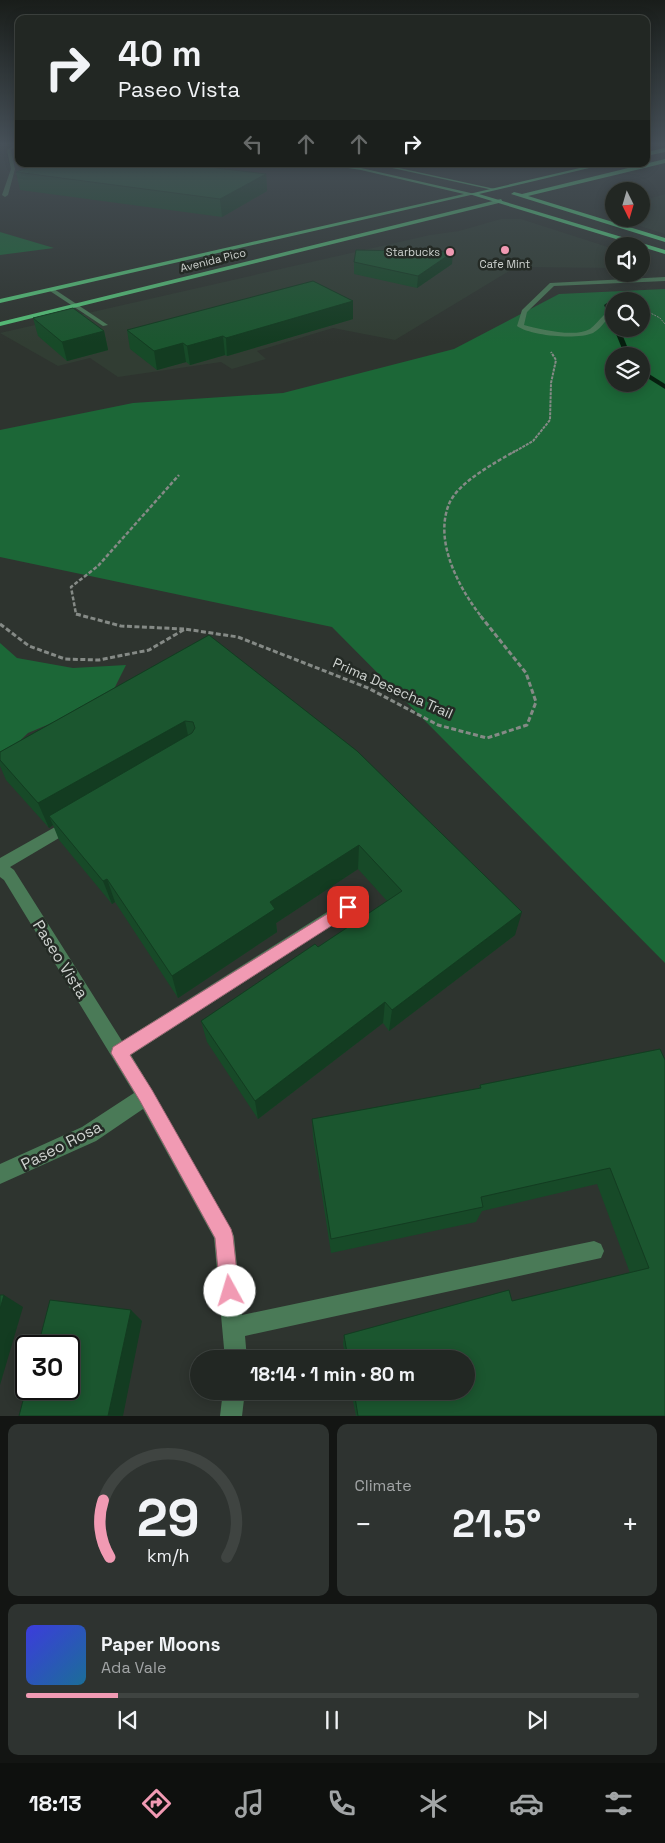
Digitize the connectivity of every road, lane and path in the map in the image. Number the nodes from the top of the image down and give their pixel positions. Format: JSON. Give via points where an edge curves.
{"nodes":[{"id":1,"x":402,"y":210,"type":"edge"},
{"id":2,"x":462,"y":210,"type":"edge"},
{"id":3,"x":530,"y":210,"type":"edge"},
{"id":4,"x":568,"y":210,"type":"edge"},
{"id":5,"x":663,"y":238,"type":"edge"},
{"id":6,"x":665,"y":252,"type":"edge"},
{"id":7,"x":665,"y":279,"type":"edge"},
{"id":8,"x":52,"y":290,"type":"junction"},
{"id":9,"x":0,"y":302,"type":"edge"},
{"id":10,"x":76,"y":305,"type":"junction"},
{"id":11,"x":650,"y":313,"type":"edge"},
{"id":12,"x":605,"y":317,"type":"edge"},
{"id":13,"x":0,"y":324,"type":"edge"},
{"id":14,"x":665,"y":324,"type":"edge"},
{"id":15,"x":105,"y":325,"type":"dead end"},
{"id":16,"x":520,"y":326,"type":"junction"},
{"id":17,"x":179,"y":475,"type":"dead end"},
{"id":18,"x":0,"y":624,"type":"edge"},
{"id":19,"x":185,"y":629,"type":"junction"},
{"id":20,"x":80,"y":818,"type":"edge"},
{"id":21,"x":0,"y":867,"type":"edge"},
{"id":22,"x":348,"y":907,"type":"dead end"},
{"id":23,"x":119,"y":1053,"type":"junction"},
{"id":24,"x":146,"y":1096,"type":"junction"},
{"id":25,"x":0,"y":1174,"type":"edge"},
{"id":26,"x":594,"y":1251,"type":"dead end"},
{"id":27,"x":234,"y":1328,"type":"junction"},
{"id":28,"x":235,"y":1350,"type":"edge"},
{"id":29,"x":233,"y":1400,"type":"edge"},
{"id":30,"x":231,"y":1416,"type":"edge"}],
"edges":[{"from":1,"to":8,"type":"main road","name":"Avenida Pico"},
{"from":2,"to":10,"type":"main road","name":"Avenida Pico"},
{"from":3,"to":6,"type":"highway"},
{"from":4,"to":5,"type":"highway"},
{"from":7,"to":16,"type":"street","via":[[552,284],[524,311]]},
{"from":8,"to":9,"type":"main road","name":"Avenida Pico"},
{"from":8,"to":10,"type":"street"},
{"from":10,"to":13,"type":"main road","name":"Avenida Pico"},
{"from":10,"to":15,"type":"street"},
{"from":11,"to":14,"type":"path"},
{"from":12,"to":16,"type":"street","via":[[592,330],[568,334]]},
{"from":16,"to":19,"type":"path","name":"Prima Desecha Trail","via":[[556,360],[550,382],[550,420],[533,441],[487,467],[459,490],[449,504],[444,536],[449,562],[474,607],[526,673],[536,702],[528,725],[487,738],[438,725],[368,688],[238,637]]},
{"from":17,"to":19,"type":"path","via":[[98,566],[72,587],[76,614],[121,626]]},
{"from":18,"to":19,"type":"path","via":[[29,646],[65,659],[99,660],[149,650]]},
{"from":20,"to":21,"type":"street"},
{"from":21,"to":23,"type":"street","name":"Paseo Vista","via":[[9,875]]},
{"from":22,"to":23,"type":"street"},
{"from":23,"to":24,"type":"street","name":"Paseo Vista"},
{"from":24,"to":25,"type":"street","name":"Paseo Rosa","via":[[89,1134]]},
{"from":24,"to":27,"type":"street","name":"Paseo Vista","via":[[224,1236]]},
{"from":26,"to":27,"type":"street"},
{"from":27,"to":28,"type":"street","name":"Paseo Vista"},
{"from":29,"to":30,"type":"street"}]}
